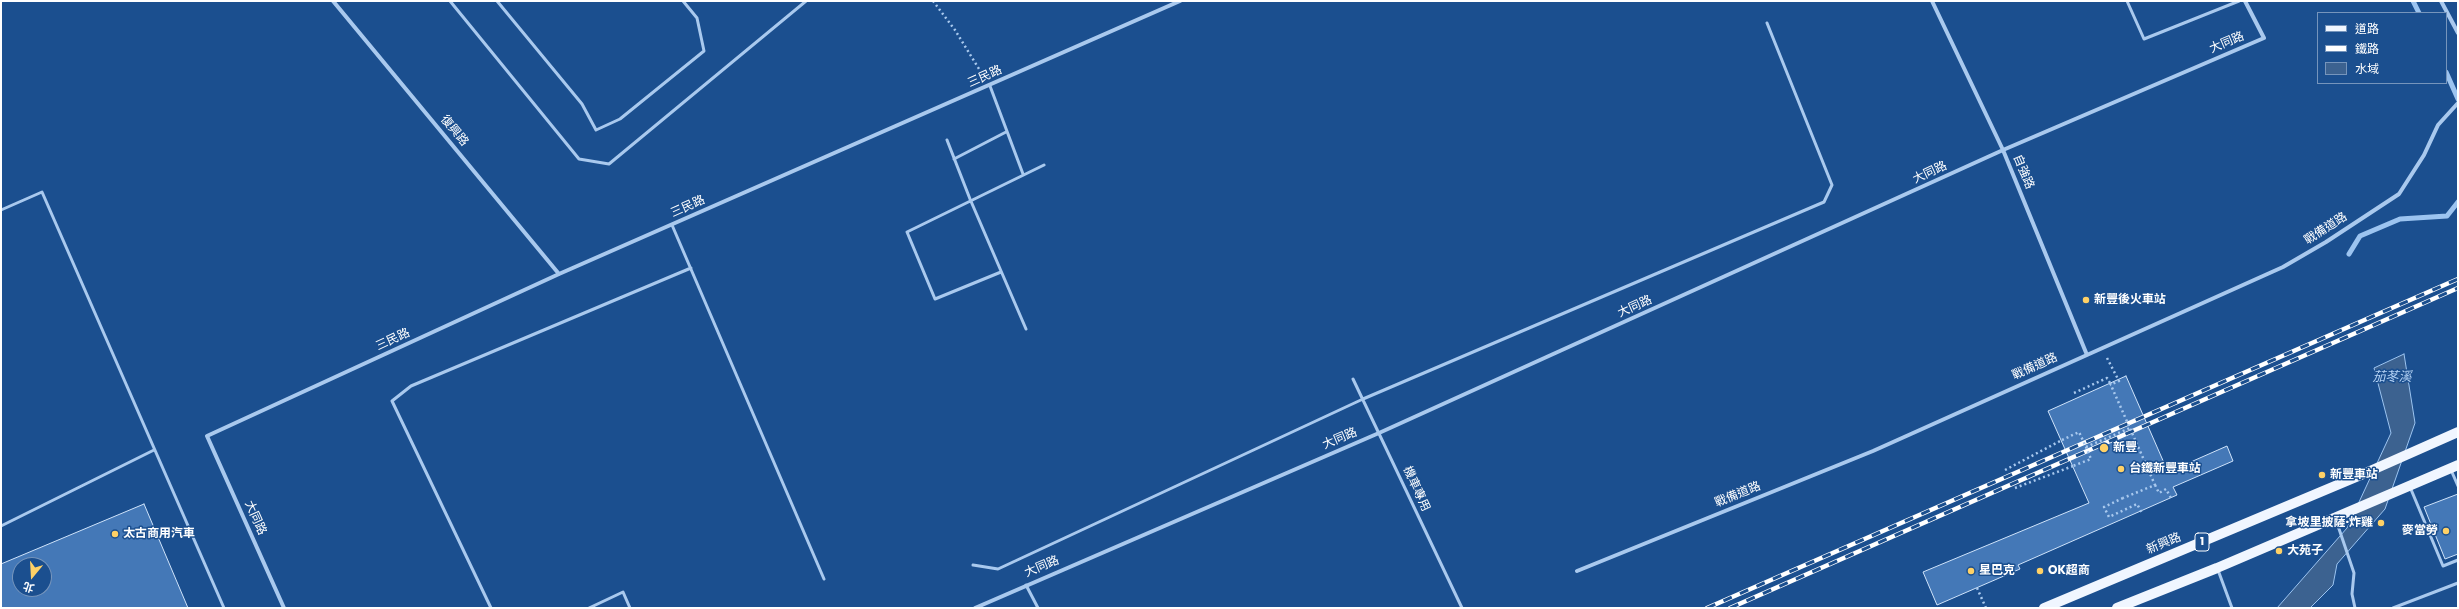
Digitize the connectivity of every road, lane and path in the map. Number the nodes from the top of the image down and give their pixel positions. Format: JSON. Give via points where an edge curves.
{"nodes":[{"id":1,"x":333,"y":1,"type":"edge"},
{"id":2,"x":450,"y":1,"type":"edge"},
{"id":3,"x":497,"y":1,"type":"edge"},
{"id":4,"x":682,"y":1,"type":"edge"},
{"id":5,"x":806,"y":1,"type":"edge"},
{"id":6,"x":933,"y":1,"type":"edge"},
{"id":7,"x":1180,"y":1,"type":"edge"},
{"id":8,"x":1932,"y":1,"type":"edge"},
{"id":9,"x":2127,"y":1,"type":"edge"},
{"id":10,"x":2239,"y":1,"type":"edge"},
{"id":11,"x":2245,"y":1,"type":"edge"},
{"id":12,"x":2441,"y":1,"type":"edge"},
{"id":13,"x":2447,"y":12,"type":"edge"},
{"id":14,"x":2447,"y":12,"type":"edge"},
{"id":15,"x":1767,"y":23,"type":"dead end"},
{"id":16,"x":2458,"y":33,"type":"edge"},
{"id":17,"x":990,"y":86,"type":"junction"},
{"id":18,"x":2458,"y":103,"type":"edge"},
{"id":19,"x":1006,"y":132,"type":"junction"},
{"id":20,"x":947,"y":140,"type":"dead end"},
{"id":21,"x":2002,"y":150,"type":"junction"},
{"id":22,"x":954,"y":159,"type":"junction"},
{"id":23,"x":1044,"y":165,"type":"dead end"},
{"id":24,"x":1023,"y":174,"type":"junction"},
{"id":25,"x":970,"y":199,"type":"junction"},
{"id":26,"x":1,"y":210,"type":"edge"},
{"id":27,"x":672,"y":225,"type":"junction"},
{"id":28,"x":691,"y":268,"type":"junction"},
{"id":29,"x":1001,"y":272,"type":"junction"},
{"id":30,"x":559,"y":274,"type":"junction"},
{"id":31,"x":1026,"y":329,"type":"dead end"},
{"id":32,"x":2101,"y":348,"type":"junction"},
{"id":33,"x":2087,"y":355,"type":"junction"},
{"id":34,"x":1353,"y":379,"type":"dead end"},
{"id":35,"x":2110,"y":384,"type":"junction"},
{"id":36,"x":2074,"y":393,"type":"dead end"},
{"id":37,"x":1363,"y":399,"type":"junction"},
{"id":38,"x":2130,"y":428,"type":"junction"},
{"id":39,"x":2458,"y":432,"type":"edge"},
{"id":40,"x":1379,"y":433,"type":"junction"},
{"id":41,"x":207,"y":436,"type":"joint"},
{"id":42,"x":2086,"y":447,"type":"junction"},
{"id":43,"x":154,"y":450,"type":"junction"},
{"id":44,"x":2454,"y":467,"type":"edge"},
{"id":45,"x":2005,"y":470,"type":"dead end"},
{"id":46,"x":2155,"y":485,"type":"junction"},
{"id":47,"x":2410,"y":485,"type":"junction"},
{"id":48,"x":2458,"y":486,"type":"edge"},
{"id":49,"x":2015,"y":488,"type":"dead end"},
{"id":50,"x":2172,"y":500,"type":"dead end"},
{"id":51,"x":2142,"y":513,"type":"dead end"},
{"id":52,"x":2335,"y":518,"type":"junction"},
{"id":53,"x":1,"y":526,"type":"edge"},
{"id":54,"x":2458,"y":560,"type":"edge"},
{"id":55,"x":973,"y":565,"type":"dead end"},
{"id":56,"x":2217,"y":568,"type":"junction"},
{"id":57,"x":1577,"y":571,"type":"dead end"},
{"id":58,"x":824,"y":579,"type":"dead end"},
{"id":59,"x":2458,"y":584,"type":"edge"},
{"id":60,"x":1026,"y":585,"type":"junction"},
{"id":61,"x":1977,"y":588,"type":"dead end"},
{"id":62,"x":224,"y":608,"type":"edge"},
{"id":63,"x":284,"y":608,"type":"edge"},
{"id":64,"x":491,"y":608,"type":"edge"},
{"id":65,"x":589,"y":608,"type":"edge"},
{"id":66,"x":630,"y":608,"type":"edge"},
{"id":67,"x":975,"y":608,"type":"edge"},
{"id":68,"x":1038,"y":608,"type":"edge"},
{"id":69,"x":1462,"y":608,"type":"edge"},
{"id":70,"x":1986,"y":608,"type":"edge"},
{"id":71,"x":2044,"y":608,"type":"edge"},
{"id":72,"x":2117,"y":608,"type":"edge"},
{"id":73,"x":2232,"y":608,"type":"edge"},
{"id":74,"x":2355,"y":608,"type":"edge"},
{"id":75,"x":2393,"y":608,"type":"edge"}],
"edges":[{"from":1,"to":30,"type":"street","name":"復興路"},
{"from":2,"to":5,"type":"lane","via":[[579,159],[609,164]]},
{"from":3,"to":4,"type":"lane","via":[[582,104],[596,130],[620,119],[704,51],[697,18]]},
{"from":6,"to":17,"type":"path","via":[[955,30]]},
{"from":7,"to":17,"type":"street","name":"三民路"},
{"from":8,"to":21,"type":"street","name":"自強路"},
{"from":9,"to":10,"type":"lane","via":[[2144,39]]},
{"from":11,"to":21,"type":"street","name":"大同路","via":[[2264,38]]},
{"from":12,"to":13,"type":"street"},
{"from":14,"to":16,"type":"street"},
{"from":15,"to":37,"type":"lane","via":[[1832,185],[1824,202]]},
{"from":17,"to":19,"type":"lane"},
{"from":17,"to":27,"type":"street","name":"三民路"},
{"from":18,"to":32,"type":"street","name":"戰備道路","via":[[2438,125],[2409,178],[2394,198],[2284,267]]},
{"from":19,"to":22,"type":"lane"},
{"from":19,"to":24,"type":"lane"},
{"from":20,"to":22,"type":"lane"},
{"from":21,"to":33,"type":"street","name":"自強路"},
{"from":21,"to":40,"type":"street","name":"大同路"},
{"from":22,"to":25,"type":"lane"},
{"from":23,"to":24,"type":"lane"},
{"from":24,"to":25,"type":"lane"},
{"from":25,"to":29,"type":"lane"},
{"from":25,"to":29,"type":"lane","via":[[907,232],[935,300]]},
{"from":26,"to":43,"type":"lane","via":[[42,192]]},
{"from":27,"to":28,"type":"lane"},
{"from":27,"to":30,"type":"street","name":"三民路"},
{"from":28,"to":58,"type":"lane"},
{"from":28,"to":64,"type":"lane","via":[[411,386],[392,401]]},
{"from":29,"to":31,"type":"lane"},
{"from":30,"to":41,"type":"street","name":"三民路"},
{"from":32,"to":33,"type":"street","name":"戰備道路"},
{"from":32,"to":35,"type":"path","via":[[2119,381]]},
{"from":33,"to":57,"type":"street","name":"戰備道路","via":[[1872,451]]},
{"from":34,"to":37,"type":"lane","name":"機車專用"},
{"from":35,"to":36,"type":"path","via":[[2108,378]]},
{"from":35,"to":38,"type":"path","bridge":true},
{"from":37,"to":40,"type":"lane","name":"機車專用"},
{"from":37,"to":55,"type":"lane","via":[[998,569]]},
{"from":38,"to":42,"type":"path"},
{"from":38,"to":46,"type":"path","bridge":true},
{"from":39,"to":71,"type":"main road","name":"新興路","number":"1"},
{"from":40,"to":60,"type":"street","name":"大同路"},
{"from":40,"to":69,"type":"lane","name":"機車專用"},
{"from":41,"to":63,"type":"street","name":"大同路"},
{"from":42,"to":45,"type":"path","bridge":true,"via":[[2079,432]]},
{"from":42,"to":49,"type":"path","bridge":true,"via":[[2091,459]]},
{"from":43,"to":53,"type":"lane"},
{"from":43,"to":62,"type":"lane"},
{"from":44,"to":47,"type":"main road"},
{"from":44,"to":48,"type":"lane"},
{"from":46,"to":50,"type":"path","via":[[2158,493],[2166,489]]},
{"from":46,"to":51,"type":"path","bridge":true,"via":[[2104,507],[2109,517],[2138,504]]},
{"from":47,"to":52,"type":"main road"},
{"from":47,"to":54,"type":"lane","via":[[2443,566]]},
{"from":52,"to":56,"type":"main road"},
{"from":52,"to":74,"type":"lane","via":[[2354,573],[2352,594]]},
{"from":56,"to":72,"type":"main road"},
{"from":56,"to":73,"type":"lane"},
{"from":59,"to":75,"type":"lane"},
{"from":60,"to":67,"type":"street","name":"大同路"},
{"from":60,"to":68,"type":"lane"},
{"from":61,"to":70,"type":"path"},
{"from":65,"to":66,"type":"lane","via":[[623,592]]}]}
